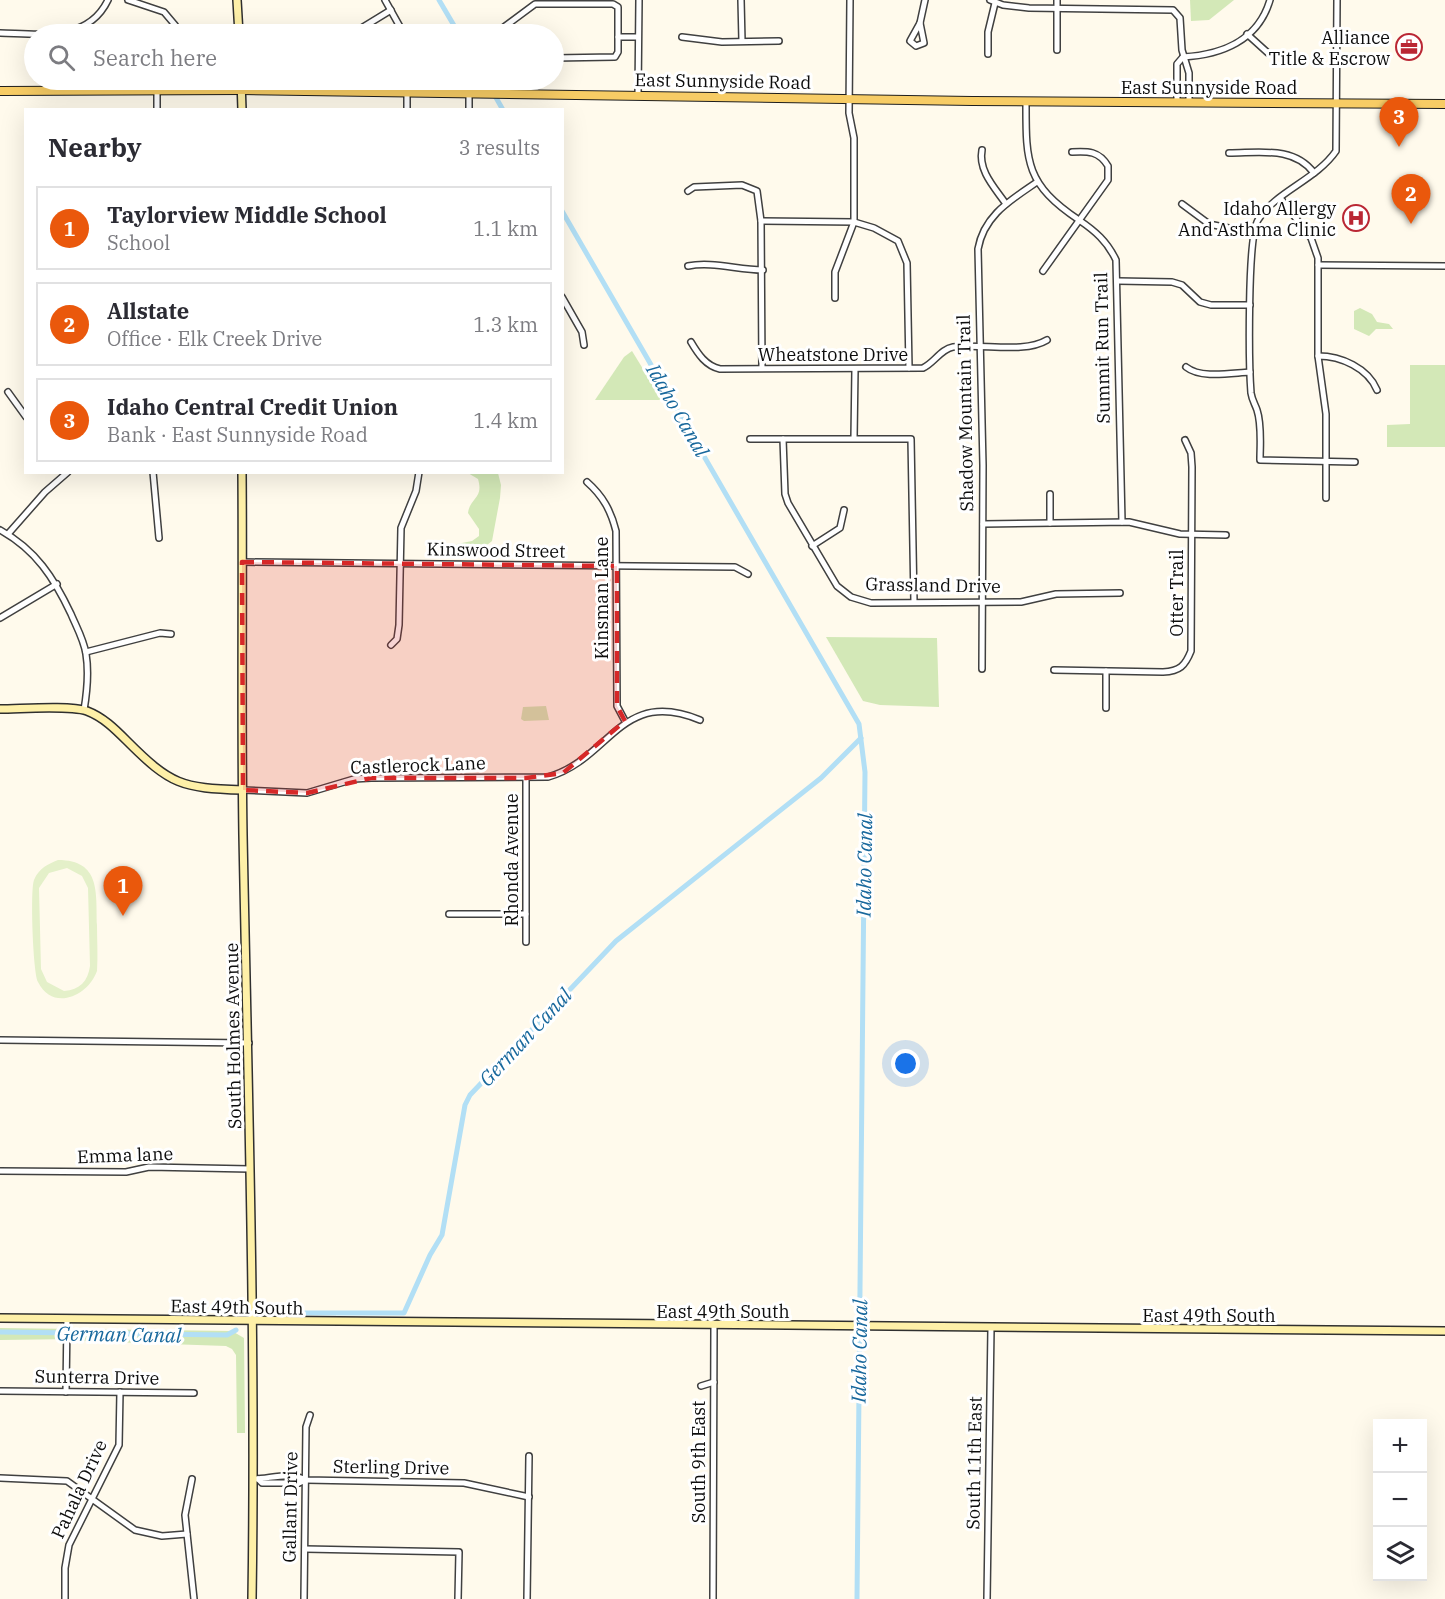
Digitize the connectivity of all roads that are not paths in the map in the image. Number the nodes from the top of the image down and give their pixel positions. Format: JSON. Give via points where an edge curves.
{"nodes":[{"id":1,"x":108,"y":0,"type":"edge"},
{"id":2,"x":128,"y":0,"type":"edge"},
{"id":3,"x":237,"y":0,"type":"edge"},
{"id":4,"x":385,"y":0,"type":"edge"},
{"id":5,"x":639,"y":0,"type":"edge"},
{"id":6,"x":741,"y":0,"type":"edge"},
{"id":7,"x":850,"y":0,"type":"edge"},
{"id":8,"x":926,"y":0,"type":"edge"},
{"id":9,"x":1058,"y":0,"type":"edge"},
{"id":10,"x":1270,"y":0,"type":"edge"},
{"id":11,"x":1337,"y":0,"type":"edge"},
{"id":12,"x":993,"y":1,"type":"edge"},
{"id":13,"x":1058,"y":7,"type":"junction"},
{"id":14,"x":391,"y":10,"type":"junction"},
{"id":15,"x":920,"y":23,"type":"dead end"},
{"id":16,"x":86,"y":24,"type":"edge"},
{"id":17,"x":174,"y":24,"type":"edge"},
{"id":18,"x":238,"y":24,"type":"edge"},
{"id":19,"x":368,"y":24,"type":"edge"},
{"id":20,"x":399,"y":24,"type":"edge"},
{"id":21,"x":508,"y":24,"type":"edge"},
{"id":22,"x":24,"y":32,"type":"edge"},
{"id":23,"x":0,"y":33,"type":"edge"},
{"id":24,"x":1247,"y":34,"type":"junction"},
{"id":25,"x":618,"y":37,"type":"junction"},
{"id":26,"x":638,"y":37,"type":"junction"},
{"id":27,"x":682,"y":37,"type":"dead end"},
{"id":28,"x":742,"y":41,"type":"junction"},
{"id":29,"x":779,"y":41,"type":"dead end"},
{"id":30,"x":1057,"y":50,"type":"dead end"},
{"id":31,"x":1268,"y":53,"type":"dead end"},
{"id":32,"x":988,"y":54,"type":"dead end"},
{"id":33,"x":1183,"y":57,"type":"junction"},
{"id":34,"x":564,"y":58,"type":"edge"},
{"id":35,"x":157,"y":90,"type":"junction"},
{"id":36,"x":242,"y":90,"type":"junction"},
{"id":37,"x":0,"y":91,"type":"edge"},
{"id":38,"x":407,"y":93,"type":"junction"},
{"id":39,"x":468,"y":93,"type":"junction"},
{"id":40,"x":638,"y":95,"type":"junction"},
{"id":41,"x":850,"y":98,"type":"junction"},
{"id":42,"x":1026,"y":102,"type":"junction"},
{"id":43,"x":1176,"y":102,"type":"junction"},
{"id":44,"x":1190,"y":102,"type":"junction"},
{"id":45,"x":1337,"y":103,"type":"junction"},
{"id":46,"x":1445,"y":104,"type":"edge"},
{"id":47,"x":157,"y":108,"type":"edge"},
{"id":48,"x":242,"y":108,"type":"edge"},
{"id":49,"x":407,"y":108,"type":"edge"},
{"id":50,"x":469,"y":108,"type":"edge"},
{"id":51,"x":982,"y":150,"type":"dead end"},
{"id":52,"x":1072,"y":152,"type":"dead end"},
{"id":53,"x":1229,"y":153,"type":"dead end"},
{"id":54,"x":1314,"y":173,"type":"junction"},
{"id":55,"x":1037,"y":182,"type":"junction"},
{"id":56,"x":688,"y":191,"type":"dead end"},
{"id":57,"x":1281,"y":199,"type":"junction"},
{"id":58,"x":1006,"y":204,"type":"junction"},
{"id":59,"x":1182,"y":204,"type":"dead end"},
{"id":60,"x":761,"y":221,"type":"junction"},
{"id":61,"x":1080,"y":221,"type":"junction"},
{"id":62,"x":854,"y":222,"type":"junction"},
{"id":63,"x":1253,"y":233,"type":"junction"},
{"id":64,"x":1318,"y":265,"type":"junction"},
{"id":65,"x":688,"y":266,"type":"dead end"},
{"id":66,"x":1445,"y":266,"type":"edge"},
{"id":67,"x":763,"y":270,"type":"junction"},
{"id":68,"x":1042,"y":271,"type":"dead end"},
{"id":69,"x":1118,"y":281,"type":"junction"},
{"id":70,"x":835,"y":298,"type":"dead end"},
{"id":71,"x":564,"y":300,"type":"edge"},
{"id":72,"x":1250,"y":305,"type":"junction"},
{"id":73,"x":1047,"y":340,"type":"dead end"},
{"id":74,"x":692,"y":342,"type":"dead end"},
{"id":75,"x":584,"y":345,"type":"dead end"},
{"id":76,"x":979,"y":345,"type":"junction"},
{"id":77,"x":1318,"y":356,"type":"junction"},
{"id":78,"x":1186,"y":367,"type":"dead end"},
{"id":79,"x":762,"y":368,"type":"junction"},
{"id":80,"x":909,"y":368,"type":"junction"},
{"id":81,"x":855,"y":369,"type":"junction"},
{"id":82,"x":1250,"y":372,"type":"junction"},
{"id":83,"x":1377,"y":390,"type":"dead end"},
{"id":84,"x":8,"y":392,"type":"dead end"},
{"id":85,"x":24,"y":414,"type":"edge"},
{"id":86,"x":854,"y":438,"type":"junction"},
{"id":87,"x":750,"y":439,"type":"dead end"},
{"id":88,"x":783,"y":439,"type":"junction"},
{"id":89,"x":1185,"y":440,"type":"dead end"},
{"id":90,"x":1326,"y":462,"type":"junction"},
{"id":91,"x":1355,"y":462,"type":"dead end"},
{"id":92,"x":65,"y":474,"type":"edge"},
{"id":93,"x":153,"y":474,"type":"edge"},
{"id":94,"x":242,"y":474,"type":"edge"},
{"id":95,"x":420,"y":474,"type":"edge"},
{"id":96,"x":587,"y":482,"type":"dead end"},
{"id":97,"x":1050,"y":494,"type":"dead end"},
{"id":98,"x":1326,"y":498,"type":"dead end"},
{"id":99,"x":844,"y":510,"type":"dead end"},
{"id":100,"x":1122,"y":522,"type":"junction"},
{"id":101,"x":1050,"y":523,"type":"junction"},
{"id":102,"x":983,"y":524,"type":"junction"},
{"id":103,"x":0,"y":530,"type":"edge"},
{"id":104,"x":8,"y":534,"type":"junction"},
{"id":105,"x":1191,"y":535,"type":"junction"},
{"id":106,"x":1226,"y":535,"type":"dead end"},
{"id":107,"x":159,"y":538,"type":"dead end"},
{"id":108,"x":812,"y":546,"type":"junction"},
{"id":109,"x":242,"y":562,"type":"junction"},
{"id":110,"x":398,"y":564,"type":"junction"},
{"id":111,"x":616,"y":566,"type":"junction"},
{"id":112,"x":748,"y":574,"type":"dead end"},
{"id":113,"x":57,"y":584,"type":"junction"},
{"id":114,"x":1120,"y":593,"type":"dead end"},
{"id":115,"x":914,"y":602,"type":"junction"},
{"id":116,"x":982,"y":602,"type":"junction"},
{"id":117,"x":0,"y":618,"type":"edge"},
{"id":118,"x":171,"y":634,"type":"dead end"},
{"id":119,"x":392,"y":645,"type":"dead end"},
{"id":120,"x":86,"y":652,"type":"junction"},
{"id":121,"x":982,"y":669,"type":"dead end"},
{"id":122,"x":1054,"y":670,"type":"dead end"},
{"id":123,"x":1106,"y":671,"type":"junction"},
{"id":124,"x":1106,"y":708,"type":"dead end"},
{"id":125,"x":0,"y":709,"type":"edge"},
{"id":126,"x":84,"y":710,"type":"junction"},
{"id":127,"x":700,"y":720,"type":"dead end"},
{"id":128,"x":626,"y":721,"type":"junction"},
{"id":129,"x":526,"y":778,"type":"junction"},
{"id":130,"x":243,"y":790,"type":"junction"},
{"id":131,"x":448,"y":914,"type":"dead end"},
{"id":132,"x":526,"y":914,"type":"junction"},
{"id":133,"x":526,"y":942,"type":"dead end"},
{"id":134,"x":0,"y":1040,"type":"edge"},
{"id":135,"x":249,"y":1043,"type":"junction"},
{"id":136,"x":250,"y":1169,"type":"junction"},
{"id":137,"x":0,"y":1171,"type":"edge"},
{"id":138,"x":0,"y":1318,"type":"edge"},
{"id":139,"x":68,"y":1319,"type":"junction"},
{"id":140,"x":252,"y":1322,"type":"junction"},
{"id":141,"x":714,"y":1326,"type":"junction"},
{"id":142,"x":991,"y":1328,"type":"junction"},
{"id":143,"x":1445,"y":1331,"type":"edge"},
{"id":144,"x":714,"y":1382,"type":"junction"},
{"id":145,"x":700,"y":1386,"type":"dead end"},
{"id":146,"x":0,"y":1391,"type":"edge"},
{"id":147,"x":66,"y":1392,"type":"junction"},
{"id":148,"x":120,"y":1392,"type":"junction"},
{"id":149,"x":194,"y":1393,"type":"dead end"},
{"id":150,"x":310,"y":1415,"type":"dead end"},
{"id":151,"x":529,"y":1456,"type":"dead end"},
{"id":152,"x":0,"y":1478,"type":"edge"},
{"id":153,"x":192,"y":1479,"type":"dead end"},
{"id":154,"x":256,"y":1479,"type":"junction"},
{"id":155,"x":306,"y":1480,"type":"junction"},
{"id":156,"x":93,"y":1497,"type":"junction"},
{"id":157,"x":529,"y":1497,"type":"junction"},
{"id":158,"x":187,"y":1534,"type":"junction"},
{"id":159,"x":304,"y":1549,"type":"junction"},
{"id":160,"x":65,"y":1599,"type":"edge"},
{"id":161,"x":194,"y":1599,"type":"edge"},
{"id":162,"x":252,"y":1599,"type":"edge"},
{"id":163,"x":304,"y":1599,"type":"edge"},
{"id":164,"x":458,"y":1599,"type":"edge"},
{"id":165,"x":527,"y":1599,"type":"edge"},
{"id":166,"x":713,"y":1599,"type":"edge"},
{"id":167,"x":987,"y":1599,"type":"edge"}],
"edges":[{"from":1,"to":16,"type":"street","via":[[100,15]]},
{"from":2,"to":17,"type":"street","via":[[164,12]]},
{"from":3,"to":18,"type":"street"},
{"from":4,"to":14,"type":"street"},
{"from":5,"to":26,"type":"street"},
{"from":6,"to":28,"type":"street"},
{"from":7,"to":41,"type":"street"},
{"from":8,"to":15,"type":"street"},
{"from":9,"to":13,"type":"street"},
{"from":10,"to":24,"type":"street"},
{"from":11,"to":45,"type":"street"},
{"from":12,"to":13,"type":"street","via":[[1017,7]]},
{"from":12,"to":32,"type":"street"},
{"from":13,"to":30,"type":"street"},
{"from":13,"to":33,"type":"street","via":[[1124,5],[1174,10],[1180,18]]},
{"from":14,"to":19,"type":"street"},
{"from":14,"to":20,"type":"street"},
{"from":21,"to":25,"type":"street","via":[[535,4],[613,4],[619,9]]},
{"from":22,"to":23,"type":"street"},
{"from":24,"to":31,"type":"street"},
{"from":24,"to":33,"type":"street","via":[[1218,53]]},
{"from":25,"to":26,"type":"street"},
{"from":25,"to":34,"type":"street","via":[[615,57]]},
{"from":26,"to":40,"type":"street"},
{"from":27,"to":28,"type":"street"},
{"from":28,"to":29,"type":"street"},
{"from":33,"to":43,"type":"street","via":[[1177,64]]},
{"from":33,"to":44,"type":"street","via":[[1188,62]]},
{"from":35,"to":36,"type":"main road","name":"East Sunnyside Road"},
{"from":35,"to":37,"type":"main road","name":"East Sunnyside Road"},
{"from":35,"to":47,"type":"street"},
{"from":36,"to":38,"type":"main road","name":"East Sunnyside Road"},
{"from":36,"to":48,"type":"street"},
{"from":38,"to":39,"type":"main road","name":"East Sunnyside Road"},
{"from":38,"to":49,"type":"street"},
{"from":39,"to":40,"type":"main road","name":"East Sunnyside Road"},
{"from":39,"to":50,"type":"street"},
{"from":40,"to":41,"type":"main road","name":"East Sunnyside Road"},
{"from":41,"to":42,"type":"main road","name":"East Sunnyside Road"},
{"from":41,"to":62,"type":"street"},
{"from":42,"to":43,"type":"main road","name":"East Sunnyside Road"},
{"from":42,"to":55,"type":"street","name":"Summit Run Trail","via":[[1028,160]]},
{"from":43,"to":44,"type":"main road","name":"East Sunnyside Road"},
{"from":44,"to":45,"type":"main road","name":"East Sunnyside Road"},
{"from":45,"to":46,"type":"main road","name":"East Sunnyside Road"},
{"from":45,"to":54,"type":"street","via":[[1335,151]]},
{"from":51,"to":58,"type":"street","via":[[984,172]]},
{"from":52,"to":61,"type":"street","via":[[1094,152],[1107,162],[1109,173]]},
{"from":53,"to":54,"type":"street","via":[[1287,153],[1302,160]]},
{"from":54,"to":57,"type":"street"},
{"from":55,"to":58,"type":"street","name":"Shadow Mountain Trail"},
{"from":55,"to":61,"type":"street","name":"Summit Run Trail","via":[[1052,200]]},
{"from":56,"to":60,"type":"street","via":[[705,186],[747,186],[759,197]]},
{"from":57,"to":63,"type":"street","via":[[1267,208]]},
{"from":57,"to":64,"type":"street","via":[[1311,238]]},
{"from":58,"to":76,"type":"street","name":"Shadow Mountain Trail","via":[[981,235],[977,261]]},
{"from":59,"to":63,"type":"street","via":[[1209,224]]},
{"from":60,"to":62,"type":"street"},
{"from":60,"to":67,"type":"street"},
{"from":61,"to":68,"type":"street"},
{"from":61,"to":69,"type":"street","name":"Summit Run Trail","via":[[1093,229],[1111,250]]},
{"from":62,"to":70,"type":"street","via":[[835,272]]},
{"from":62,"to":80,"type":"street","via":[[890,235],[906,254]]},
{"from":63,"to":72,"type":"street"},
{"from":64,"to":66,"type":"street"},
{"from":64,"to":77,"type":"street"},
{"from":65,"to":67,"type":"street","via":[[714,264]]},
{"from":67,"to":79,"type":"street"},
{"from":69,"to":72,"type":"street","via":[[1172,282],[1182,285],[1200,302]]},
{"from":69,"to":100,"type":"street","name":"Summit Run Trail"},
{"from":71,"to":75,"type":"street","via":[[582,332]]},
{"from":72,"to":82,"type":"street"},
{"from":73,"to":76,"type":"street","name":"Wheatstone Drive","via":[[1032,346]]},
{"from":74,"to":79,"type":"street","name":"Wheatstone Drive","via":[[701,358],[713,368]]},
{"from":76,"to":80,"type":"street","name":"Wheatstone Drive","via":[[952,347],[931,365]]},
{"from":76,"to":102,"type":"street","name":"Shadow Mountain Trail"},
{"from":77,"to":83,"type":"street","via":[[1340,358],[1369,377]]},
{"from":77,"to":90,"type":"street","via":[[1326,414]]},
{"from":78,"to":82,"type":"street","via":[[1203,373]]},
{"from":79,"to":81,"type":"street","name":"Wheatstone Drive"},
{"from":80,"to":81,"type":"street","name":"Wheatstone Drive"},
{"from":81,"to":86,"type":"street"},
{"from":82,"to":90,"type":"street","via":[[1259,423],[1260,460]]},
{"from":84,"to":85,"type":"street"},
{"from":86,"to":88,"type":"street"},
{"from":86,"to":115,"type":"street","via":[[910,439]]},
{"from":87,"to":88,"type":"street"},
{"from":88,"to":108,"type":"street","name":"Grassland Drive","via":[[785,494]]},
{"from":89,"to":105,"type":"street","name":"Otter Trail","via":[[1191,453]]},
{"from":90,"to":91,"type":"street"},
{"from":90,"to":98,"type":"street"},
{"from":92,"to":104,"type":"street"},
{"from":93,"to":107,"type":"street"},
{"from":94,"to":109,"type":"street","name":"South Holmes Avenue"},
{"from":95,"to":110,"type":"street","via":[[403,519]]},
{"from":96,"to":111,"type":"street","name":"Kinsman Lane","via":[[598,491],[612,518]]},
{"from":97,"to":101,"type":"street"},
{"from":99,"to":108,"type":"street","via":[[840,528]]},
{"from":100,"to":101,"type":"street"},
{"from":100,"to":105,"type":"street"},
{"from":101,"to":102,"type":"street"},
{"from":102,"to":116,"type":"street","name":"Shadow Mountain Trail"},
{"from":103,"to":104,"type":"street"},
{"from":104,"to":113,"type":"street","via":[[29,549]]},
{"from":105,"to":106,"type":"street"},
{"from":105,"to":123,"type":"street","name":"Otter Trail","via":[[1191,651],[1186,663],[1173,672]]},
{"from":108,"to":115,"type":"street","name":"Grassland Drive","via":[[837,586],[851,597],[871,603]]},
{"from":109,"to":110,"type":"street","name":"Kinswood Street"},
{"from":109,"to":130,"type":"street","name":"South Holmes Avenue"},
{"from":110,"to":111,"type":"street","name":"Kinswood Street"},
{"from":110,"to":119,"type":"street","via":[[399,625]]},
{"from":111,"to":112,"type":"street","name":"Kinswood Street","via":[[735,567]]},
{"from":111,"to":128,"type":"street","name":"Kinsman Lane","via":[[616,706]]},
{"from":113,"to":117,"type":"street"},
{"from":113,"to":120,"type":"street"},
{"from":114,"to":116,"type":"street","name":"Grassland Drive","via":[[1056,594],[1021,602]]},
{"from":115,"to":116,"type":"street","name":"Grassland Drive"},
{"from":116,"to":121,"type":"street","name":"Shadow Mountain Trail"},
{"from":118,"to":120,"type":"street","via":[[160,633]]},
{"from":120,"to":126,"type":"street"},
{"from":122,"to":123,"type":"street","name":"Otter Trail"},
{"from":123,"to":124,"type":"street"},
{"from":125,"to":126,"type":"street","name":"Castlerock Lane"},
{"from":126,"to":130,"type":"street","name":"Castlerock Lane","via":[[108,723],[173,781],[200,789]]},
{"from":127,"to":128,"type":"street","name":"Castlerock Lane","via":[[683,713],[658,712]]},
{"from":128,"to":129,"type":"street","name":"Castlerock Lane","via":[[572,768],[548,777]]},
{"from":129,"to":130,"type":"street","name":"Castlerock Lane","via":[[371,778],[306,793]]},
{"from":129,"to":132,"type":"street","name":"Rhonda Avenue"},
{"from":130,"to":135,"type":"street","name":"South Holmes Avenue"},
{"from":131,"to":132,"type":"street"},
{"from":132,"to":133,"type":"street","name":"Rhonda Avenue"},
{"from":134,"to":135,"type":"street"},
{"from":135,"to":136,"type":"street","name":"South Holmes Avenue"},
{"from":136,"to":137,"type":"street","name":"Emma lane"},
{"from":136,"to":140,"type":"street","name":"South Holmes Avenue"},
{"from":138,"to":139,"type":"street","name":"East 49th South"},
{"from":139,"to":140,"type":"street","name":"East 49th South"},
{"from":139,"to":147,"type":"street"},
{"from":140,"to":141,"type":"street","name":"East 49th South"},
{"from":140,"to":154,"type":"street","name":"South Holmes Avenue"},
{"from":141,"to":142,"type":"street","name":"East 49th South"},
{"from":141,"to":144,"type":"street","name":"South 9th East"},
{"from":142,"to":143,"type":"street","name":"East 49th South"},
{"from":142,"to":167,"type":"street","name":"South 11th East"},
{"from":144,"to":145,"type":"street"},
{"from":144,"to":166,"type":"street","name":"South 9th East"},
{"from":146,"to":147,"type":"street","name":"Sunterra Drive"},
{"from":147,"to":148,"type":"street","name":"Sunterra Drive"},
{"from":148,"to":149,"type":"street","name":"Sunterra Drive"},
{"from":148,"to":156,"type":"street","name":"Pahala Drive","via":[[118,1445]]},
{"from":150,"to":155,"type":"street","name":"Gallant Drive","via":[[306,1427]]},
{"from":151,"to":157,"type":"street"},
{"from":152,"to":156,"type":"street","via":[[68,1481]]},
{"from":153,"to":158,"type":"street","via":[[185,1515]]},
{"from":154,"to":155,"type":"street","name":"Sterling Drive","via":[[275,1476]]},
{"from":154,"to":162,"type":"street","name":"South Holmes Avenue"},
{"from":155,"to":157,"type":"street","name":"Sterling Drive","via":[[464,1483]]},
{"from":155,"to":159,"type":"street","name":"Gallant Drive"},
{"from":156,"to":158,"type":"street","via":[[135,1530],[162,1536]]},
{"from":156,"to":160,"type":"street","name":"Pahala Drive","via":[[69,1545],[64,1569]]},
{"from":157,"to":165,"type":"street"},
{"from":158,"to":161,"type":"street"},
{"from":159,"to":163,"type":"street","name":"Gallant Drive"},
{"from":159,"to":164,"type":"street","via":[[459,1552]]}]}
